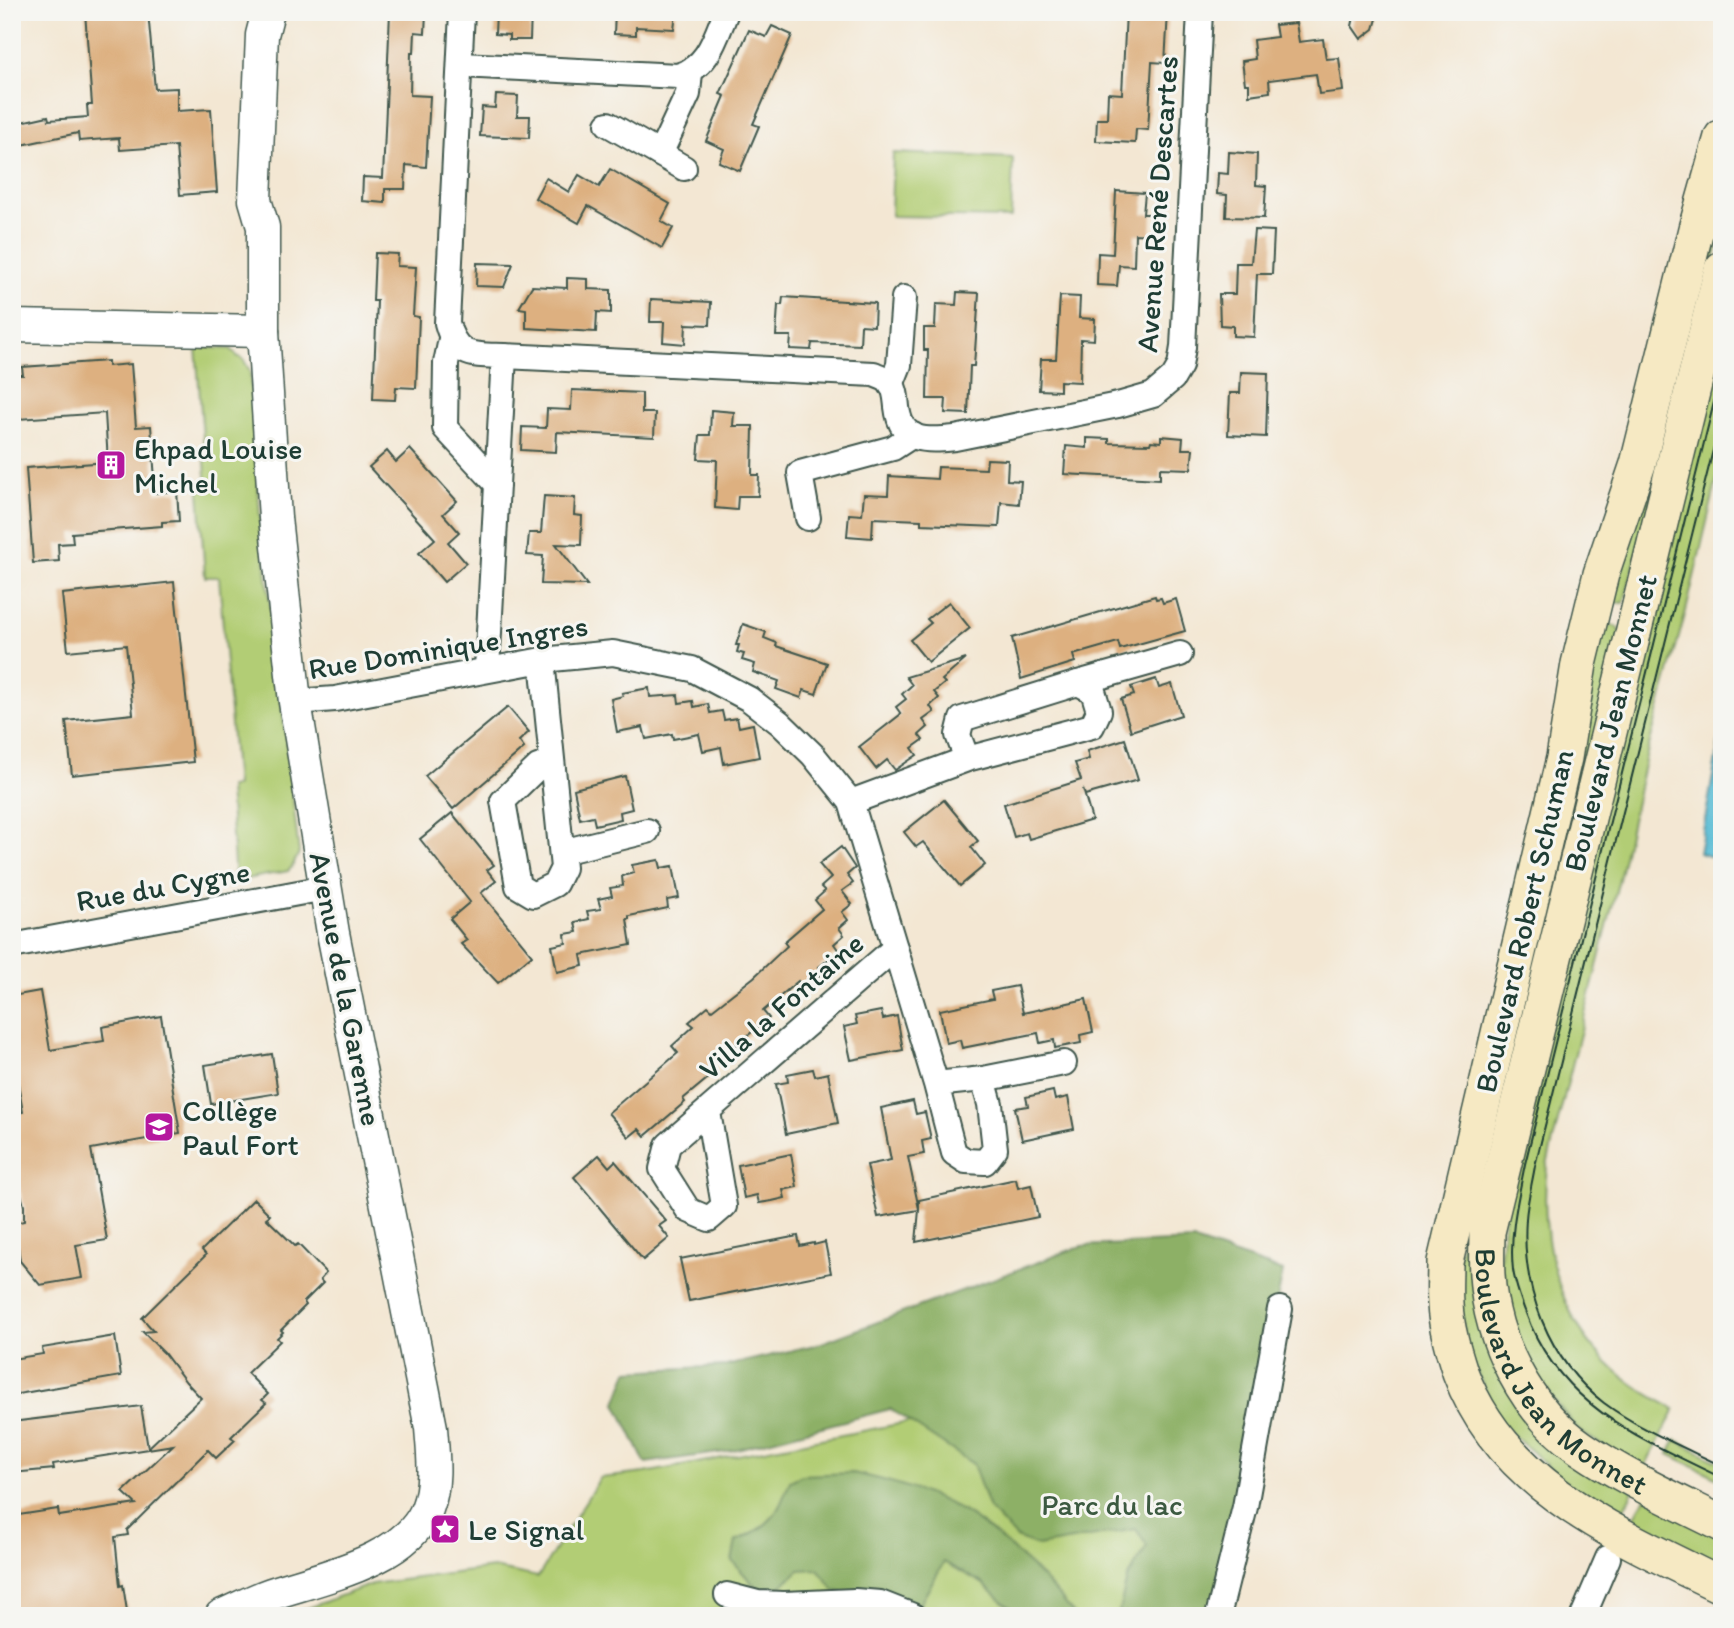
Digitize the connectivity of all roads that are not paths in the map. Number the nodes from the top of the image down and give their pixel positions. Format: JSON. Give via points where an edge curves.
{"nodes":[{"id":1,"x":271,"y":12,"type":"edge"},
{"id":2,"x":462,"y":12,"type":"edge"},
{"id":3,"x":726,"y":12,"type":"edge"},
{"id":4,"x":1200,"y":12,"type":"edge"},
{"id":5,"x":461,"y":65,"type":"junction"},
{"id":6,"x":690,"y":72,"type":"junction"},
{"id":7,"x":608,"y":124,"type":"dead end"},
{"id":8,"x":1722,"y":137,"type":"edge"},
{"id":9,"x":660,"y":154,"type":"junction"},
{"id":10,"x":684,"y":168,"type":"dead end"},
{"id":11,"x":1722,"y":269,"type":"edge"},
{"id":12,"x":904,"y":298,"type":"dead end"},
{"id":13,"x":12,"y":326,"type":"edge"},
{"id":14,"x":263,"y":331,"type":"junction"},
{"id":15,"x":451,"y":339,"type":"junction"},
{"id":16,"x":504,"y":356,"type":"junction"},
{"id":17,"x":891,"y":385,"type":"junction"},
{"id":18,"x":913,"y":435,"type":"junction"},
{"id":19,"x":497,"y":484,"type":"junction"},
{"id":20,"x":808,"y":518,"type":"dead end"},
{"id":21,"x":1180,"y":654,"type":"dead end"},
{"id":22,"x":542,"y":660,"type":"junction"},
{"id":23,"x":487,"y":669,"type":"junction"},
{"id":24,"x":1078,"y":683,"type":"junction"},
{"id":25,"x":295,"y":702,"type":"junction"},
{"id":26,"x":967,"y":759,"type":"junction"},
{"id":27,"x":552,"y":762,"type":"junction"},
{"id":28,"x":851,"y":802,"type":"junction"},
{"id":29,"x":647,"y":831,"type":"dead end"},
{"id":30,"x":562,"y":852,"type":"junction"},
{"id":31,"x":325,"y":888,"type":"junction"},
{"id":32,"x":12,"y":946,"type":"edge"},
{"id":33,"x":895,"y":948,"type":"junction"},
{"id":34,"x":1064,"y":1063,"type":"dead end"},
{"id":35,"x":982,"y":1079,"type":"junction"},
{"id":36,"x":936,"y":1084,"type":"junction"},
{"id":37,"x":708,"y":1112,"type":"dead end"},
{"id":38,"x":1280,"y":1309,"type":"dead end"},
{"id":39,"x":1722,"y":1524,"type":"edge"},
{"id":40,"x":1608,"y":1558,"type":"dead end"},
{"id":41,"x":1722,"y":1586,"type":"edge"},
{"id":42,"x":727,"y":1595,"type":"dead end"},
{"id":43,"x":221,"y":1616,"type":"edge"},
{"id":44,"x":913,"y":1616,"type":"edge"},
{"id":45,"x":1218,"y":1616,"type":"edge"},
{"id":46,"x":1583,"y":1616,"type":"edge"}],
"edges":[{"from":1,"to":14,"type":"street","name":"Avenue de la Garenne","via":[[262,35],[256,200],[263,227]]},
{"from":2,"to":5,"type":"street"},
{"from":3,"to":6,"type":"street","via":[[708,55]]},
{"from":4,"to":18,"type":"street","name":"Avenue René Descartes","via":[[1184,347],[1173,378],[1153,395],[1118,405],[955,438],[933,441]]},
{"from":5,"to":6,"type":"street","via":[[666,76]]},
{"from":5,"to":15,"type":"street","via":[[447,323]]},
{"from":6,"to":9,"type":"street","via":[[688,94]]},
{"from":7,"to":9,"type":"street"},
{"from":8,"to":41,"type":"main road","name":"Boulevard Robert Schuman","via":[[1638,464],[1597,587],[1564,758],[1445,1262],[1445,1306],[1452,1349],[1467,1389],[1502,1444],[1533,1477],[1566,1502],[1619,1535]]},
{"from":9,"to":10,"type":"street"},
{"from":11,"to":39,"type":"main road","name":"Boulevard Jean Monnet","via":[[1487,1232],[1487,1275],[1494,1318],[1513,1369],[1556,1427],[1644,1485]]},
{"from":12,"to":17,"type":"street","via":[[899,365]]},
{"from":13,"to":14,"type":"street"},
{"from":14,"to":25,"type":"street","name":"Avenue de la Garenne","via":[[275,519]]},
{"from":15,"to":16,"type":"street","via":[[470,355]]},
{"from":15,"to":19,"type":"street","via":[[445,428]]},
{"from":16,"to":17,"type":"street","via":[[874,374]]},
{"from":16,"to":19,"type":"street"},
{"from":17,"to":18,"type":"street","via":[[899,421]]},
{"from":18,"to":20,"type":"street","via":[[893,448],[800,473]]},
{"from":19,"to":23,"type":"street"},
{"from":21,"to":24,"type":"street"},
{"from":22,"to":23,"type":"street","name":"Rue Dominique Ingres"},
{"from":22,"to":27,"type":"street"},
{"from":22,"to":28,"type":"street","name":"Rue Dominique Ingres","via":[[612,653],[692,669],[749,699],[780,723]]},
{"from":23,"to":25,"type":"street","name":"Rue Dominique Ingres"},
{"from":24,"to":26,"type":"street","via":[[962,719],[958,735]]},
{"from":24,"to":26,"type":"street","via":[[1093,691],[1099,711],[1092,726]]},
{"from":25,"to":31,"type":"street","name":"Avenue de la Garenne"},
{"from":26,"to":28,"type":"street"},
{"from":27,"to":30,"type":"street"},
{"from":27,"to":30,"type":"street","via":[[538,767],[503,801],[518,886],[533,895],[555,884],[563,868]]},
{"from":28,"to":33,"type":"street","name":"Rue Dominique Ingres"},
{"from":29,"to":30,"type":"street"},
{"from":31,"to":32,"type":"street","name":"Rue du Cygne"},
{"from":31,"to":43,"type":"street","name":"Avenue de la Garenne","via":[[431,1428],[433,1483],[427,1510],[396,1546],[365,1563]]},
{"from":33,"to":36,"type":"street","name":"Rue Dominique Ingres"},
{"from":33,"to":37,"type":"street","name":"Villa la Fontaine"},
{"from":34,"to":35,"type":"street"},
{"from":35,"to":36,"type":"street"},
{"from":35,"to":36,"type":"street","name":"Rue Dominique Ingres","via":[[995,1149],[985,1162],[966,1161],[954,1153]]},
{"from":38,"to":45,"type":"street","via":[[1245,1507]]},
{"from":40,"to":46,"type":"street"},
{"from":42,"to":44,"type":"street","via":[[758,1603],[880,1603]]}]}
